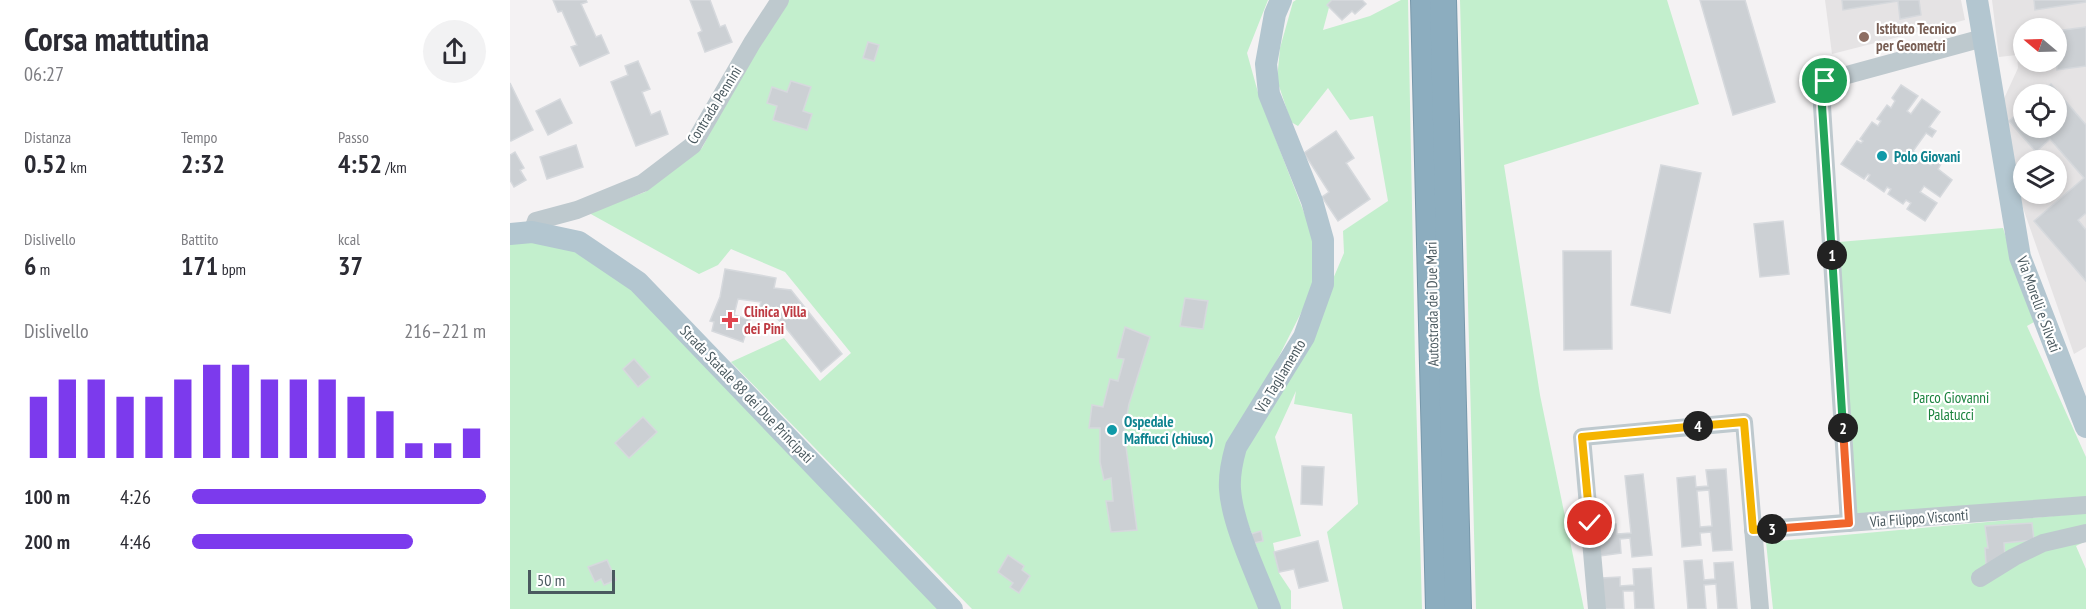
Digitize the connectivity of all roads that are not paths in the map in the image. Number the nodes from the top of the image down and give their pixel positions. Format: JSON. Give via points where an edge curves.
{"nodes":[{"id":1,"x":780,"y":0,"type":"edge"},
{"id":2,"x":1281,"y":0,"type":"edge"},
{"id":3,"x":1424,"y":0,"type":"edge"},
{"id":4,"x":1443,"y":0,"type":"edge"},
{"id":5,"x":1977,"y":0,"type":"edge"},
{"id":6,"x":1983,"y":38,"type":"junction"},
{"id":7,"x":521,"y":233,"type":"edge"},
{"id":8,"x":2086,"y":427,"type":"edge"},
{"id":9,"x":2086,"y":505,"type":"edge"},
{"id":10,"x":1849,"y":523,"type":"junction"},
{"id":11,"x":1753,"y":530,"type":"junction"},
{"id":12,"x":2086,"y":533,"type":"edge"},
{"id":13,"x":1980,"y":578,"type":"dead end"},
{"id":14,"x":952,"y":609,"type":"edge"},
{"id":15,"x":1270,"y":609,"type":"edge"},
{"id":16,"x":1439,"y":609,"type":"edge"},
{"id":17,"x":1458,"y":609,"type":"edge"},
{"id":18,"x":1597,"y":609,"type":"edge"},
{"id":19,"x":1760,"y":609,"type":"edge"}],
"edges":[{"from":1,"to":7,"type":"street","name":"Contrada Pennini","via":[[693,145],[642,183],[577,210],[536,221]]},
{"from":2,"to":15,"type":"main road","name":"Via Tagliamento","via":[[1266,64],[1269,94],[1312,201],[1323,240],[1323,284],[1304,337],[1236,447],[1230,466],[1232,510]]},
{"from":3,"to":16,"type":"highway","name":"Autostrada dei Due Mari"},
{"from":4,"to":17,"type":"highway","name":"Autostrada dei Due Mari"},
{"from":5,"to":6,"type":"main road","name":"Via Morelli e Silvati"},
{"from":6,"to":8,"type":"main road","name":"Via Morelli e Silvati","via":[[2020,257]]},
{"from":6,"to":10,"type":"street","via":[[1825,81],[1822,106]]},
{"from":7,"to":14,"type":"main road","name":"Strada Statale 88 dei Due Principati","via":[[579,242],[638,282]]},
{"from":9,"to":10,"type":"street","name":"Via Filippo Visconti"},
{"from":10,"to":11,"type":"street","name":"Via Filippo Visconti"},
{"from":11,"to":18,"type":"street","via":[[1744,422],[1582,437]]},
{"from":11,"to":19,"type":"street"},
{"from":12,"to":13,"type":"street","via":[[2043,543]]}]}
